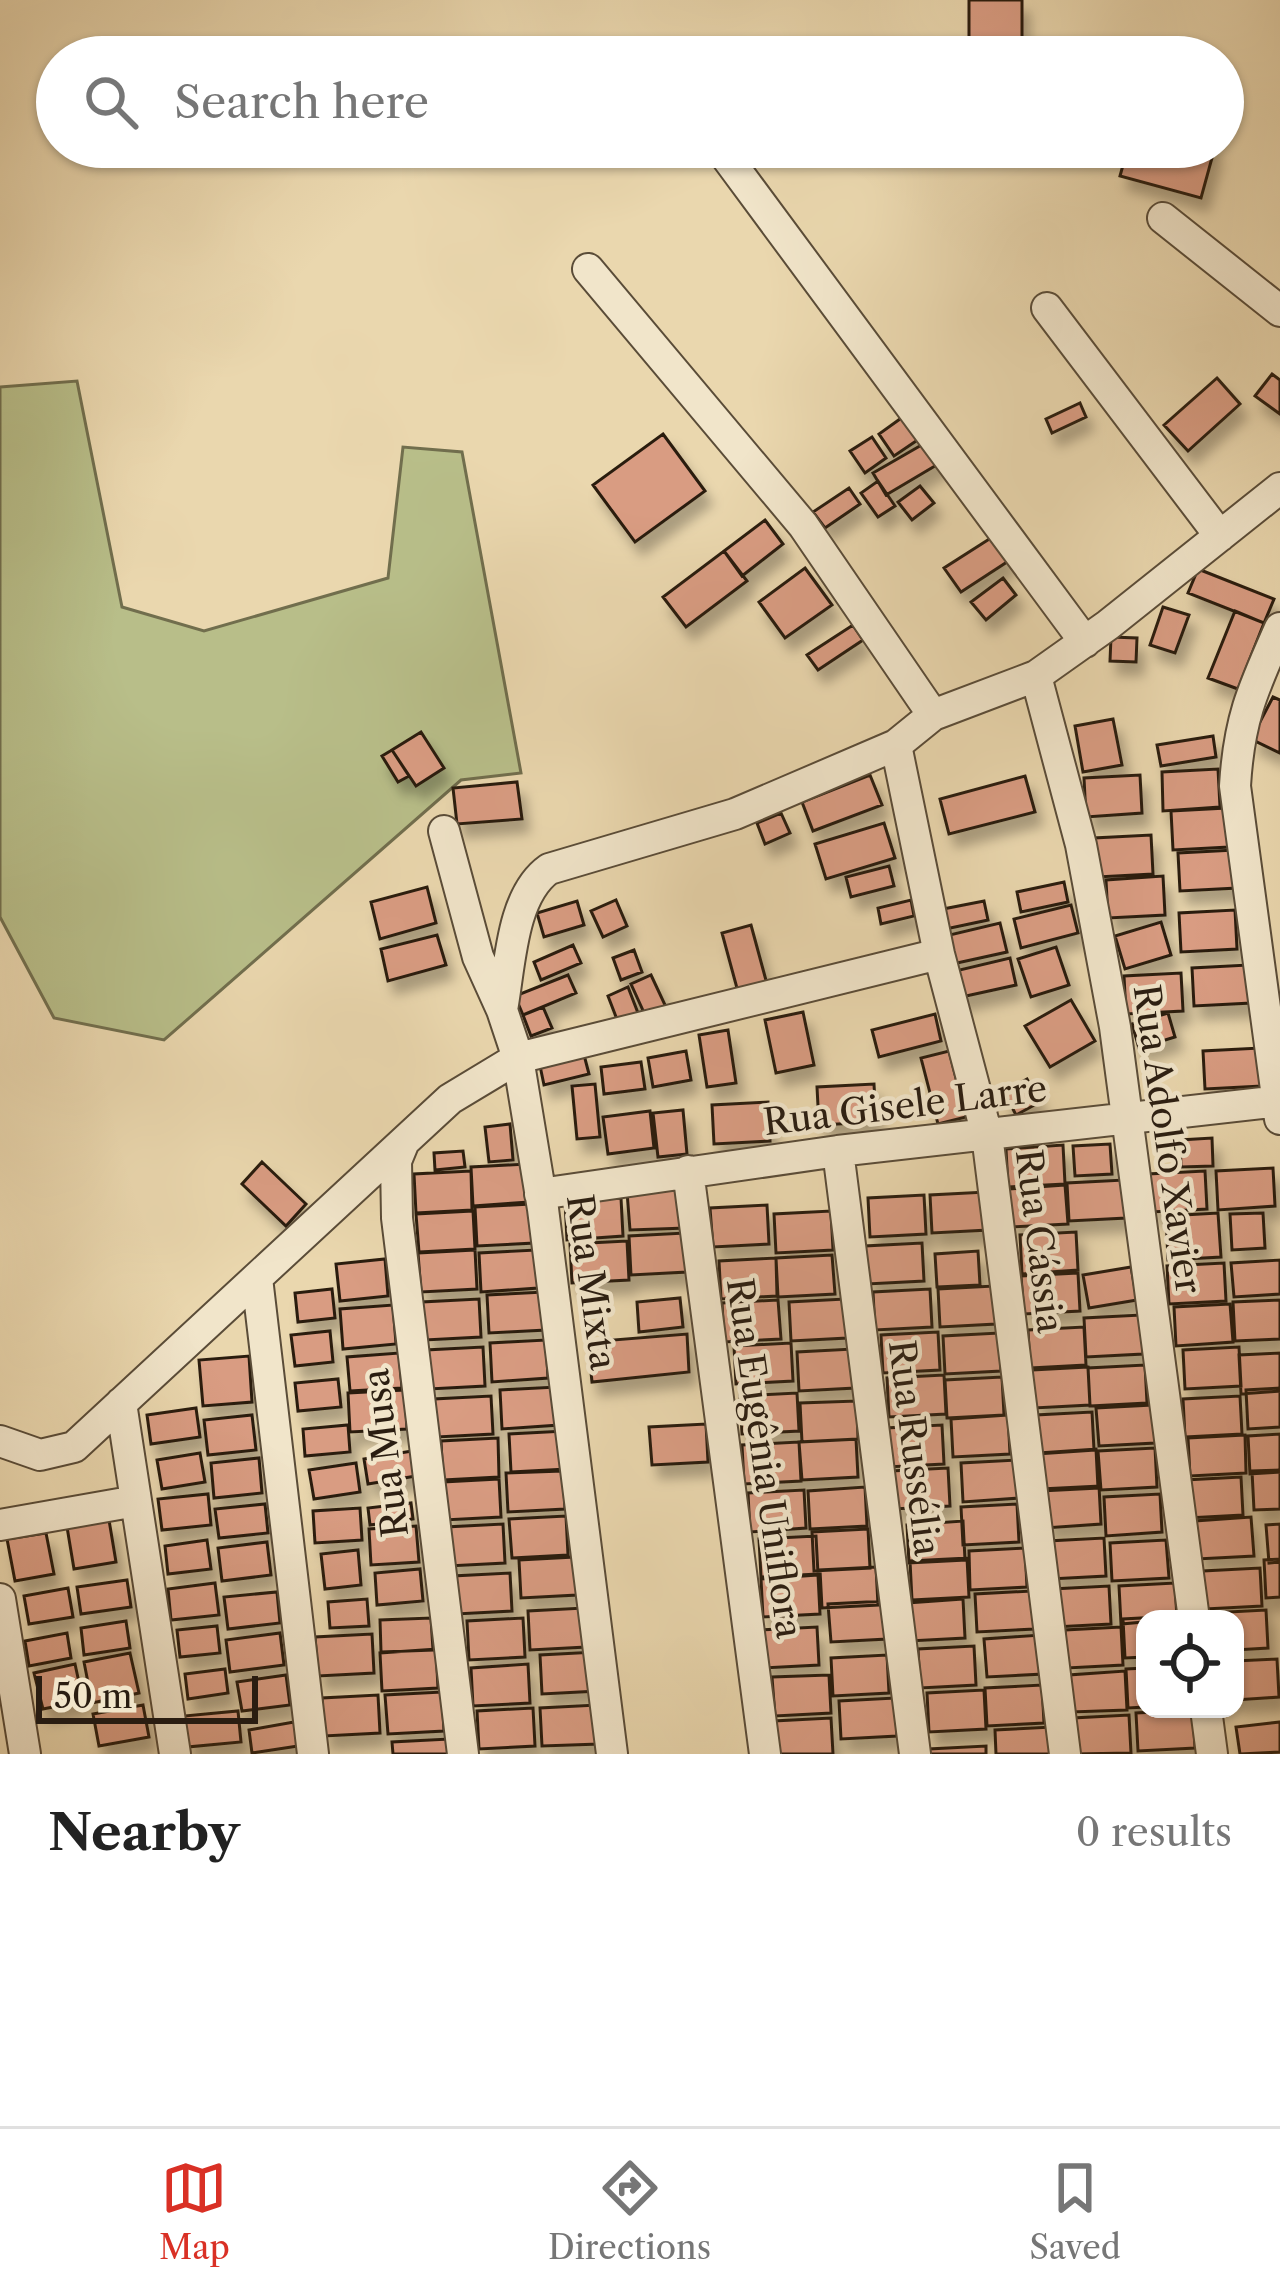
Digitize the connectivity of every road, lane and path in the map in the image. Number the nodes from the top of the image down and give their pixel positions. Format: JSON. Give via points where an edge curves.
{"nodes":[{"id":1,"x":735,"y":168,"type":"edge"},
{"id":2,"x":1162,"y":218,"type":"dead end"},
{"id":3,"x":588,"y":269,"type":"dead end"},
{"id":4,"x":1047,"y":308,"type":"dead end"},
{"id":5,"x":1280,"y":311,"type":"edge"},
{"id":6,"x":1280,"y":488,"type":"edge"},
{"id":7,"x":1220,"y":536,"type":"junction"},
{"id":8,"x":1280,"y":628,"type":"edge"},
{"id":9,"x":1085,"y":642,"type":"junction"},
{"id":10,"x":1036,"y":676,"type":"junction"},
{"id":11,"x":933,"y":715,"type":"junction"},
{"id":12,"x":896,"y":745,"type":"junction"},
{"id":13,"x":444,"y":831,"type":"dead end"},
{"id":14,"x":939,"y":954,"type":"junction"},
{"id":15,"x":502,"y":1010,"type":"junction"},
{"id":16,"x":518,"y":1058,"type":"junction"},
{"id":17,"x":1279,"y":1107,"type":"edge"},
{"id":18,"x":1128,"y":1117,"type":"junction"},
{"id":19,"x":987,"y":1135,"type":"junction"},
{"id":20,"x":403,"y":1144,"type":"junction"},
{"id":21,"x":838,"y":1151,"type":"junction"},
{"id":22,"x":688,"y":1172,"type":"junction"},
{"id":23,"x":540,"y":1193,"type":"junction"},
{"id":24,"x":257,"y":1278,"type":"junction"},
{"id":25,"x":121,"y":1403,"type":"junction"},
{"id":26,"x":0,"y":1441,"type":"edge"},
{"id":27,"x":136,"y":1501,"type":"junction"},
{"id":28,"x":0,"y":1525,"type":"edge"},
{"id":29,"x":0,"y":1599,"type":"edge"},
{"id":30,"x":1193,"y":1610,"type":"edge"},
{"id":31,"x":1207,"y":1718,"type":"edge"},
{"id":32,"x":25,"y":1754,"type":"edge"},
{"id":33,"x":175,"y":1754,"type":"edge"},
{"id":34,"x":313,"y":1754,"type":"edge"},
{"id":35,"x":463,"y":1754,"type":"edge"},
{"id":36,"x":612,"y":1754,"type":"edge"},
{"id":37,"x":766,"y":1754,"type":"edge"},
{"id":38,"x":915,"y":1754,"type":"edge"},
{"id":39,"x":1065,"y":1754,"type":"edge"},
{"id":40,"x":1212,"y":1754,"type":"edge"}],
"edges":[{"from":1,"to":9,"type":"street"},
{"from":2,"to":5,"type":"street"},
{"from":3,"to":11,"type":"street","via":[[803,525]]},
{"from":4,"to":7,"type":"street"},
{"from":6,"to":7,"type":"street"},
{"from":7,"to":9,"type":"street"},
{"from":8,"to":17,"type":"street","via":[[1247,703],[1235,786]]},
{"from":9,"to":10,"type":"street"},
{"from":10,"to":11,"type":"street"},
{"from":10,"to":18,"type":"street","name":"Rua Adolfo Xavier","via":[[1082,845]]},
{"from":11,"to":12,"type":"street"},
{"from":12,"to":14,"type":"street","name":"Rua Cássia"},
{"from":12,"to":15,"type":"street","via":[[735,814],[549,869],[521,910]]},
{"from":13,"to":15,"type":"street","name":"Rua Mixta","via":[[478,958]]},
{"from":14,"to":16,"type":"street"},
{"from":14,"to":19,"type":"street","name":"Rua Cássia"},
{"from":15,"to":16,"type":"street","name":"Rua Mixta"},
{"from":16,"to":20,"type":"street","via":[[450,1100]]},
{"from":16,"to":23,"type":"street","name":"Rua Mixta"},
{"from":17,"to":18,"type":"street","name":"Rua Gisele Larre"},
{"from":18,"to":19,"type":"street","name":"Rua Gisele Larre"},
{"from":18,"to":30,"type":"street","name":"Rua Adolfo Xavier"},
{"from":19,"to":21,"type":"street","name":"Rua Gisele Larre"},
{"from":19,"to":39,"type":"street","name":"Rua Cássia"},
{"from":20,"to":24,"type":"street"},
{"from":20,"to":35,"type":"street","name":"Rua Musa","via":[[397,1218]]},
{"from":21,"to":22,"type":"street","name":"Rua Gisele Larre"},
{"from":21,"to":38,"type":"street","name":"Rua Russélia"},
{"from":22,"to":23,"type":"street","name":"Rua Gisele Larre"},
{"from":22,"to":37,"type":"street","name":"Rua Eugênia Uniflora"},
{"from":23,"to":36,"type":"street","name":"Rua Mixta"},
{"from":24,"to":25,"type":"street"},
{"from":24,"to":34,"type":"street"},
{"from":25,"to":26,"type":"street","via":[[74,1447],[40,1455]]},
{"from":25,"to":27,"type":"street"},
{"from":27,"to":28,"type":"street"},
{"from":27,"to":33,"type":"street"},
{"from":29,"to":32,"type":"street"},
{"from":31,"to":40,"type":"street"}]}
